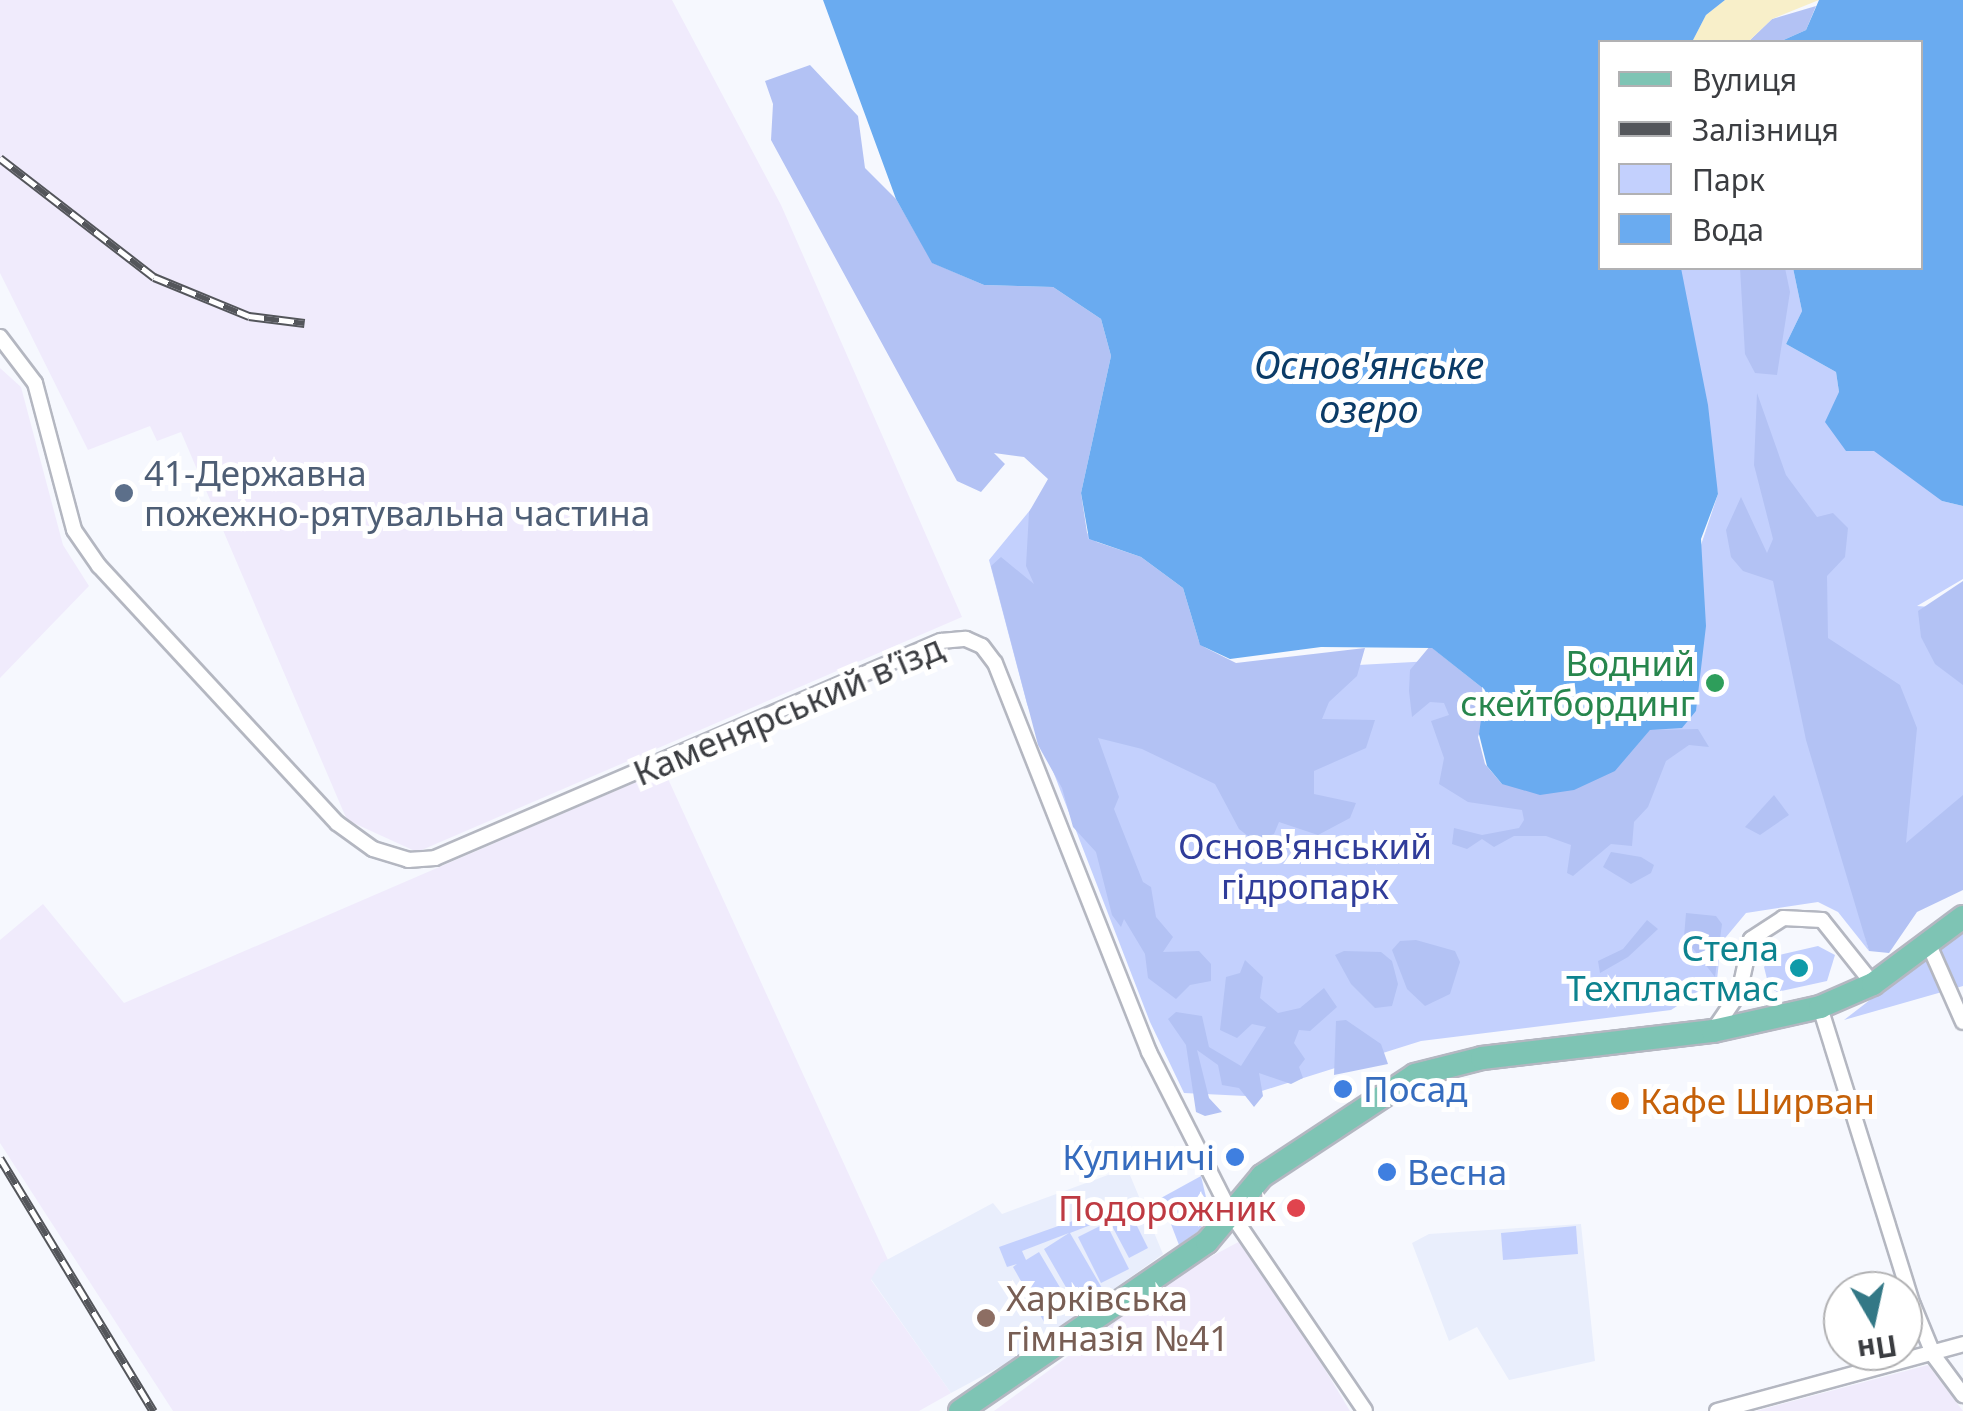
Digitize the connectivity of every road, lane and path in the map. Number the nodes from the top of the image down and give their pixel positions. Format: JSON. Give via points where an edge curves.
{"nodes":[{"id":1,"x":0,"y":337,"type":"edge"},
{"id":2,"x":1963,"y":917,"type":"edge"},
{"id":3,"x":1929,"y":944,"type":"junction"},
{"id":4,"x":1873,"y":984,"type":"junction"},
{"id":5,"x":1820,"y":1007,"type":"junction"},
{"id":6,"x":1963,"y":1022,"type":"edge"},
{"id":7,"x":1712,"y":1031,"type":"junction"},
{"id":8,"x":1230,"y":1212,"type":"junction"},
{"id":9,"x":1963,"y":1344,"type":"edge"},
{"id":10,"x":1934,"y":1356,"type":"junction"},
{"id":11,"x":1963,"y":1395,"type":"edge"},
{"id":12,"x":960,"y":1411,"type":"edge"},
{"id":13,"x":1365,"y":1411,"type":"edge"},
{"id":14,"x":1716,"y":1411,"type":"edge"}],
"edges":[{"from":1,"to":8,"type":"street","name":"Каменярський в’їзд","via":[[35,383],[74,530],[99,566],[337,823],[373,849],[408,860],[435,858],[941,641],[966,639],[982,646],[995,663],[1148,1052]]},
{"from":2,"to":3,"type":"main road"},
{"from":3,"to":4,"type":"main road"},
{"from":3,"to":6,"type":"street"},
{"from":4,"to":5,"type":"main road"},
{"from":4,"to":7,"type":"street","via":[[1822,920],[1783,918],[1751,939],[1738,993]]},
{"from":5,"to":7,"type":"main road"},
{"from":5,"to":10,"type":"street"},
{"from":7,"to":8,"type":"main road","via":[[1482,1058],[1415,1076],[1262,1176]]},
{"from":8,"to":12,"type":"main road","via":[[1197,1250]]},
{"from":8,"to":13,"type":"street","name":"Каменярський в’їзд"},
{"from":9,"to":10,"type":"street"},
{"from":10,"to":11,"type":"street"},
{"from":10,"to":14,"type":"street"}]}
